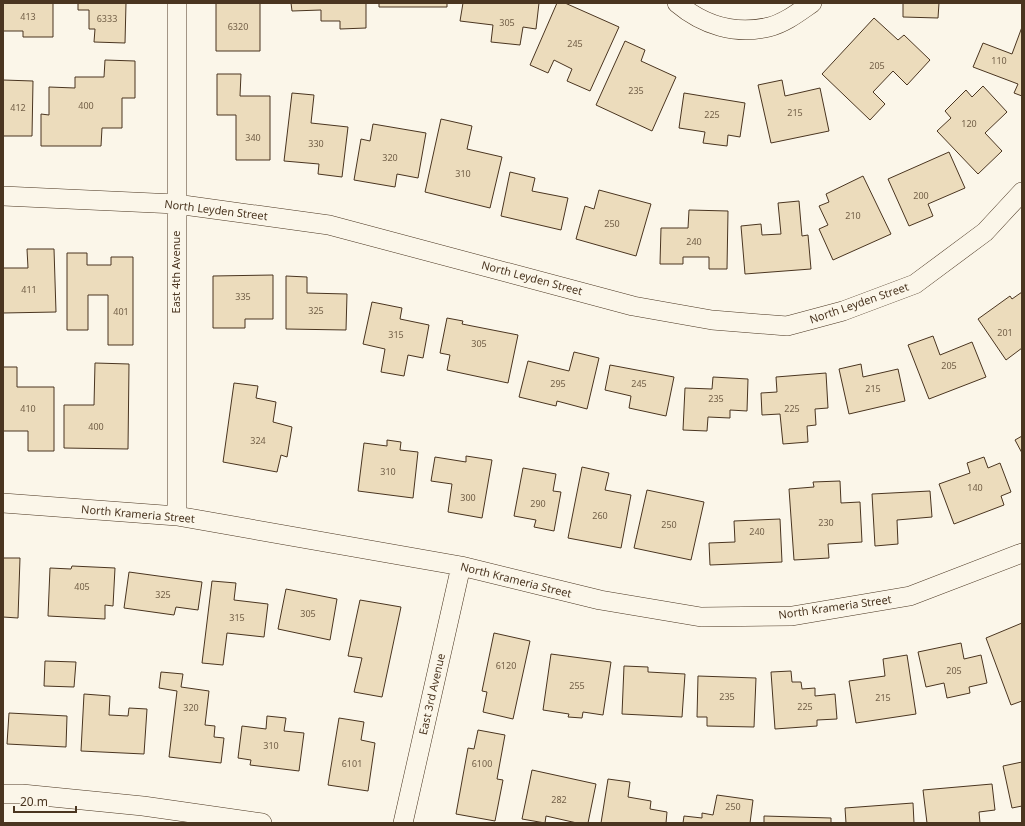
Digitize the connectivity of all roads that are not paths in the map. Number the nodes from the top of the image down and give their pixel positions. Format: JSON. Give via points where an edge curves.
{"nodes":[{"id":1,"x":177,"y":3,"type":"edge"},
{"id":2,"x":677,"y":3,"type":"edge"},
{"id":3,"x":812,"y":3,"type":"edge"},
{"id":4,"x":1022,"y":192,"type":"edge"},
{"id":5,"x":3,"y":196,"type":"edge"},
{"id":6,"x":176,"y":204,"type":"junction"},
{"id":7,"x":3,"y":504,"type":"edge"},
{"id":8,"x":177,"y":516,"type":"junction"},
{"id":9,"x":1022,"y":553,"type":"edge"},
{"id":10,"x":461,"y":566,"type":"junction"},
{"id":11,"x":3,"y":794,"type":"edge"},
{"id":12,"x":262,"y":823,"type":"edge"},
{"id":13,"x":403,"y":823,"type":"edge"}],
"edges":[{"from":1,"to":6,"type":"street","name":"East 4th Avenue"},
{"from":2,"to":3,"type":"street","via":[[708,23],[748,30],[770,26],[794,16]]},
{"from":4,"to":6,"type":"street","name":"North Leyden Street","via":[[985,232],[915,284],[843,311],[787,326],[712,320],[633,306],[329,225]]},
{"from":5,"to":6,"type":"street","name":"North Leyden Street"},
{"from":6,"to":8,"type":"street","name":"East 4th Avenue"},
{"from":7,"to":8,"type":"street","name":"North Krameria Street"},
{"from":8,"to":10,"type":"street","name":"North Krameria Street"},
{"from":9,"to":10,"type":"street","name":"North Krameria Street","via":[[910,596],[792,616],[701,617],[600,600]]},
{"from":10,"to":13,"type":"street","name":"East 3rd Avenue"},
{"from":11,"to":12,"type":"street","via":[[143,806]]}]}
